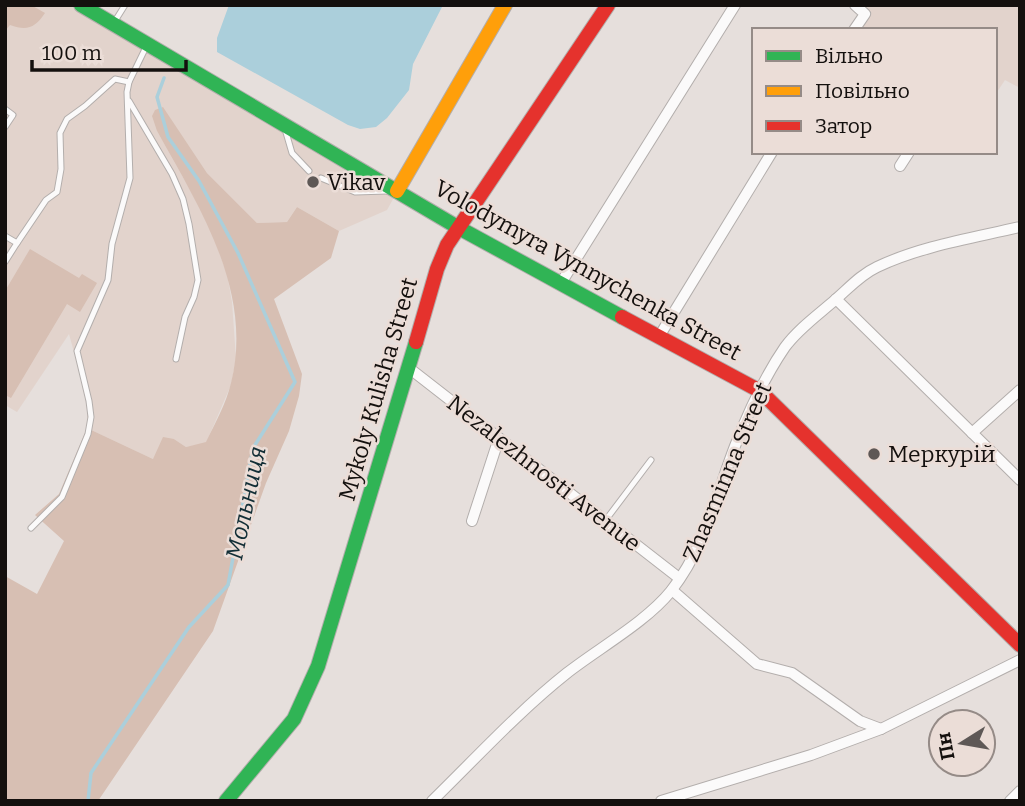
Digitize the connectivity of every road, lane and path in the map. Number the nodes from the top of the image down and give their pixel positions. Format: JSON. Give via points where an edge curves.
{"nodes":[{"id":1,"x":80,"y":5,"type":"edge"},
{"id":2,"x":125,"y":5,"type":"edge"},
{"id":3,"x":505,"y":5,"type":"edge"},
{"id":4,"x":608,"y":5,"type":"edge"},
{"id":5,"x":735,"y":5,"type":"edge"},
{"id":6,"x":855,"y":5,"type":"edge"},
{"id":7,"x":113,"y":24,"type":"junction"},
{"id":8,"x":855,"y":28,"type":"edge"},
{"id":9,"x":148,"y":46,"type":"junction"},
{"id":10,"x":129,"y":82,"type":"junction"},
{"id":11,"x":128,"y":98,"type":"junction"},
{"id":12,"x":5,"y":109,"type":"edge"},
{"id":13,"x":284,"y":127,"type":"junction"},
{"id":14,"x":5,"y":128,"type":"edge"},
{"id":15,"x":771,"y":154,"type":"edge"},
{"id":16,"x":908,"y":154,"type":"edge"},
{"id":17,"x":900,"y":166,"type":"dead end"},
{"id":18,"x":309,"y":171,"type":"dead end"},
{"id":19,"x":321,"y":178,"type":"dead end"},
{"id":20,"x":397,"y":191,"type":"junction"},
{"id":21,"x":1020,"y":227,"type":"edge"},
{"id":22,"x":459,"y":228,"type":"junction"},
{"id":23,"x":5,"y":236,"type":"edge"},
{"id":24,"x":17,"y":243,"type":"junction"},
{"id":25,"x":5,"y":262,"type":"edge"},
{"id":26,"x":561,"y":283,"type":"junction"},
{"id":27,"x":836,"y":299,"type":"junction"},
{"id":28,"x":660,"y":335,"type":"junction"},
{"id":29,"x":176,"y":359,"type":"dead end"},
{"id":30,"x":410,"y":368,"type":"junction"},
{"id":31,"x":1020,"y":390,"type":"edge"},
{"id":32,"x":760,"y":391,"type":"junction"},
{"id":33,"x":972,"y":433,"type":"junction"},
{"id":34,"x":499,"y":438,"type":"junction"},
{"id":35,"x":651,"y":460,"type":"dead end"},
{"id":36,"x":1020,"y":480,"type":"edge"},
{"id":37,"x":472,"y":521,"type":"dead end"},
{"id":38,"x":605,"y":521,"type":"junction"},
{"id":39,"x":31,"y":528,"type":"dead end"},
{"id":40,"x":679,"y":578,"type":"junction"},
{"id":41,"x":672,"y":590,"type":"junction"},
{"id":42,"x":1020,"y":645,"type":"edge"},
{"id":43,"x":1020,"y":660,"type":"edge"},
{"id":44,"x":881,"y":729,"type":"junction"},
{"id":45,"x":1020,"y":791,"type":"edge"},
{"id":46,"x":226,"y":801,"type":"edge"},
{"id":47,"x":432,"y":801,"type":"edge"},
{"id":48,"x":661,"y":801,"type":"edge"},
{"id":49,"x":1010,"y":801,"type":"edge"}],
"edges":[{"from":1,"to":7,"type":"main road","name":"Volodymyra Vynnychenka Street"},
{"from":2,"to":7,"type":"lane"},
{"from":3,"to":20,"type":"main road"},
{"from":4,"to":22,"type":"main road","name":"Mykoly Kulisha Street"},
{"from":5,"to":26,"type":"street"},
{"from":6,"to":8,"type":"street","via":[[865,14]]},
{"from":7,"to":9,"type":"main road","name":"Volodymyra Vynnychenka Street"},
{"from":9,"to":10,"type":"lane"},
{"from":9,"to":13,"type":"main road","name":"Volodymyra Vynnychenka Street"},
{"from":10,"to":11,"type":"lane"},
{"from":10,"to":24,"type":"lane","via":[[115,79],[67,119],[60,133],[57,192],[46,200]]},
{"from":11,"to":29,"type":"lane","via":[[172,174],[190,224],[198,280]]},
{"from":11,"to":39,"type":"lane","via":[[130,178],[112,244],[108,280],[77,351],[90,409],[88,434],[62,498]]},
{"from":12,"to":14,"type":"lane","via":[[13,115]]},
{"from":13,"to":18,"type":"lane","via":[[292,153]]},
{"from":13,"to":20,"type":"main road","name":"Volodymyra Vynnychenka Street"},
{"from":15,"to":28,"type":"street"},
{"from":16,"to":17,"type":"street"},
{"from":19,"to":20,"type":"lane","via":[[355,192]]},
{"from":20,"to":22,"type":"main road","name":"Volodymyra Vynnychenka Street"},
{"from":21,"to":27,"type":"street","name":"Zhasminna Street","via":[[878,267],[859,277]]},
{"from":22,"to":26,"type":"main road","name":"Volodymyra Vynnychenka Street"},
{"from":22,"to":30,"type":"main road","name":"Mykoly Kulisha Street","via":[[437,269]]},
{"from":23,"to":24,"type":"lane"},
{"from":24,"to":25,"type":"lane"},
{"from":26,"to":28,"type":"main road","name":"Volodymyra Vynnychenka Street"},
{"from":27,"to":32,"type":"street","name":"Zhasminna Street","via":[[786,345]]},
{"from":27,"to":33,"type":"street"},
{"from":28,"to":32,"type":"main road","name":"Volodymyra Vynnychenka Street"},
{"from":30,"to":34,"type":"street","name":"Nezalezhnosti Avenue"},
{"from":30,"to":46,"type":"main road","name":"Mykoly Kulisha Street","via":[[318,666],[294,719]]},
{"from":31,"to":33,"type":"street"},
{"from":32,"to":40,"type":"street","name":"Zhasminna Street","via":[[735,446],[711,520]]},
{"from":32,"to":42,"type":"main road","name":"Volodymyra Vynnychenka Street"},
{"from":33,"to":36,"type":"street"},
{"from":34,"to":37,"type":"street"},
{"from":34,"to":38,"type":"street","name":"Nezalezhnosti Avenue"},
{"from":35,"to":38,"type":"lane"},
{"from":38,"to":40,"type":"street","name":"Nezalezhnosti Avenue"},
{"from":40,"to":41,"type":"street","name":"Zhasminna Street"},
{"from":41,"to":44,"type":"street","via":[[757,664],[792,673],[860,721]]},
{"from":41,"to":47,"type":"street","name":"Zhasminna Street","via":[[566,673]]},
{"from":43,"to":44,"type":"street"},
{"from":44,"to":48,"type":"street"},
{"from":45,"to":49,"type":"street"}]}
